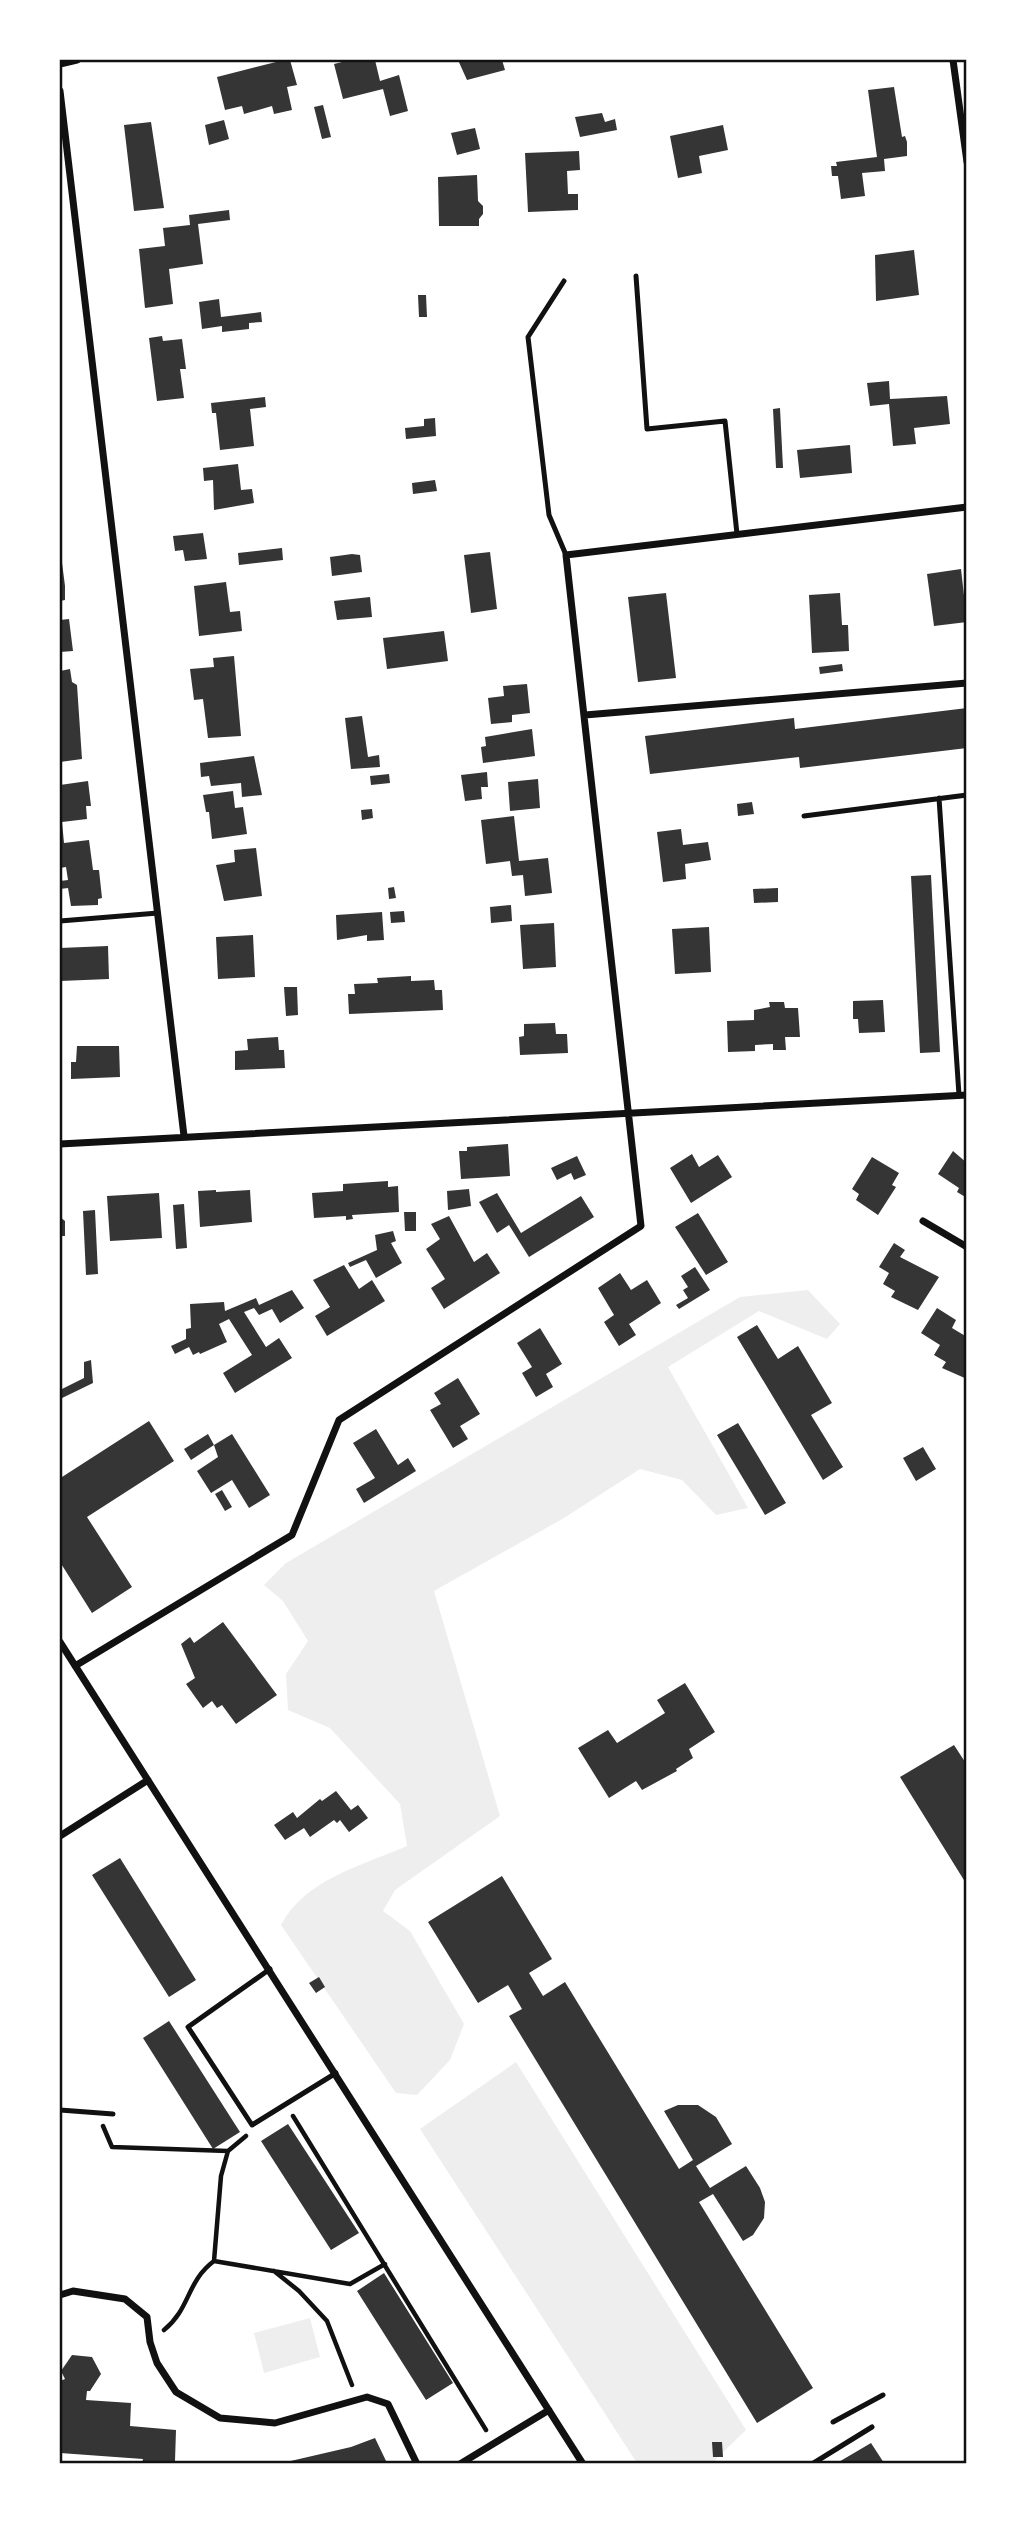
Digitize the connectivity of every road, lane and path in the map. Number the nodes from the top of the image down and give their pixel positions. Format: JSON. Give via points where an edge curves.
{"nodes":[{"id":1,"x":77,"y":60,"type":"edge"},
{"id":2,"x":953,"y":60,"type":"edge"},
{"id":3,"x":60,"y":64,"type":"edge"},
{"id":4,"x":60,"y":91,"type":"edge"},
{"id":5,"x":967,"y":162,"type":"edge"},
{"id":6,"x":636,"y":276,"type":"dead end"},
{"id":7,"x":564,"y":281,"type":"dead end"},
{"id":8,"x":967,"y":507,"type":"edge"},
{"id":9,"x":737,"y":534,"type":"junction"},
{"id":10,"x":566,"y":555,"type":"junction"},
{"id":11,"x":967,"y":683,"type":"edge"},
{"id":12,"x":585,"y":715,"type":"junction"},
{"id":13,"x":967,"y":795,"type":"edge"},
{"id":14,"x":939,"y":798,"type":"junction"},
{"id":15,"x":804,"y":816,"type":"dead end"},
{"id":16,"x":158,"y":914,"type":"junction"},
{"id":17,"x":60,"y":921,"type":"edge"},
{"id":18,"x":963,"y":1095,"type":"edge"},
{"id":19,"x":629,"y":1111,"type":"junction"},
{"id":20,"x":184,"y":1136,"type":"junction"},
{"id":21,"x":60,"y":1143,"type":"edge"},
{"id":22,"x":923,"y":1221,"type":"dead end"},
{"id":23,"x":967,"y":1247,"type":"edge"},
{"id":24,"x":60,"y":1642,"type":"edge"},
{"id":25,"x":75,"y":1666,"type":"junction"},
{"id":26,"x":148,"y":1780,"type":"junction"},
{"id":27,"x":60,"y":1836,"type":"edge"},
{"id":28,"x":270,"y":1969,"type":"junction"},
{"id":29,"x":335,"y":2073,"type":"junction"},
{"id":30,"x":286,"y":2104,"type":"junction"},
{"id":31,"x":60,"y":2110,"type":"edge"},
{"id":32,"x":97,"y":2113,"type":"junction"},
{"id":33,"x":113,"y":2114,"type":"dead end"},
{"id":34,"x":254,"y":2129,"type":"dead end"},
{"id":35,"x":228,"y":2151,"type":"junction"},
{"id":36,"x":214,"y":2261,"type":"junction"},
{"id":37,"x":385,"y":2264,"type":"junction"},
{"id":38,"x":271,"y":2270,"type":"junction"},
{"id":39,"x":60,"y":2295,"type":"edge"},
{"id":40,"x":150,"y":2342,"type":"junction"},
{"id":41,"x":883,"y":2396,"type":"dead end"},
{"id":42,"x":357,"y":2399,"type":"junction"},
{"id":43,"x":549,"y":2410,"type":"junction"},
{"id":44,"x":833,"y":2423,"type":"dead end"},
{"id":45,"x":872,"y":2427,"type":"dead end"},
{"id":46,"x":494,"y":2443,"type":"junction"},
{"id":47,"x":417,"y":2463,"type":"edge"},
{"id":48,"x":460,"y":2463,"type":"edge"},
{"id":49,"x":583,"y":2463,"type":"edge"},
{"id":50,"x":812,"y":2463,"type":"edge"}],
"edges":[{"from":1,"to":3,"type":"street"},
{"from":2,"to":5,"type":"street"},
{"from":4,"to":16,"type":"street"},
{"from":6,"to":9,"type":"lane","via":[[647,429],[724,421]]},
{"from":7,"to":10,"type":"lane","via":[[528,337],[549,515]]},
{"from":8,"to":9,"type":"street"},
{"from":9,"to":10,"type":"street"},
{"from":10,"to":12,"type":"street"},
{"from":11,"to":12,"type":"street"},
{"from":12,"to":19,"type":"street"},
{"from":13,"to":14,"type":"lane"},
{"from":14,"to":15,"type":"lane"},
{"from":14,"to":18,"type":"lane"},
{"from":16,"to":17,"type":"lane"},
{"from":16,"to":20,"type":"street"},
{"from":18,"to":19,"type":"street"},
{"from":19,"to":20,"type":"street"},
{"from":19,"to":25,"type":"street","via":[[641,1226],[339,1420],[292,1535]]},
{"from":20,"to":21,"type":"street"},
{"from":22,"to":23,"type":"street"},
{"from":24,"to":25,"type":"street"},
{"from":25,"to":26,"type":"street"},
{"from":26,"to":27,"type":"street"},
{"from":26,"to":28,"type":"street"},
{"from":28,"to":29,"type":"street"},
{"from":28,"to":30,"type":"lane","via":[[188,2027],[252,2125]]},
{"from":29,"to":30,"type":"lane"},
{"from":29,"to":43,"type":"street"},
{"from":30,"to":37,"type":"path"},
{"from":31,"to":32,"type":"lane"},
{"from":32,"to":33,"type":"lane"},
{"from":32,"to":35,"type":"path","via":[[112,2147]]},
{"from":34,"to":35,"type":"path"},
{"from":35,"to":36,"type":"path","via":[[221,2176]]},
{"from":36,"to":38,"type":"path"},
{"from":36,"to":40,"type":"path","via":[[197,2274],[178,2319]]},
{"from":37,"to":38,"type":"path","via":[[350,2284]]},
{"from":37,"to":46,"type":"path"},
{"from":38,"to":42,"type":"path","via":[[327,2321]]},
{"from":39,"to":40,"type":"street","via":[[73,2291],[125,2299],[147,2317]]},
{"from":40,"to":42,"type":"street","via":[[157,2364],[176,2392],[220,2418],[275,2423]]},
{"from":41,"to":44,"type":"lane"},
{"from":42,"to":47,"type":"street","via":[[367,2396],[388,2404]]},
{"from":43,"to":46,"type":"street"},
{"from":43,"to":49,"type":"street"},
{"from":45,"to":50,"type":"lane"},
{"from":46,"to":48,"type":"street"}]}
